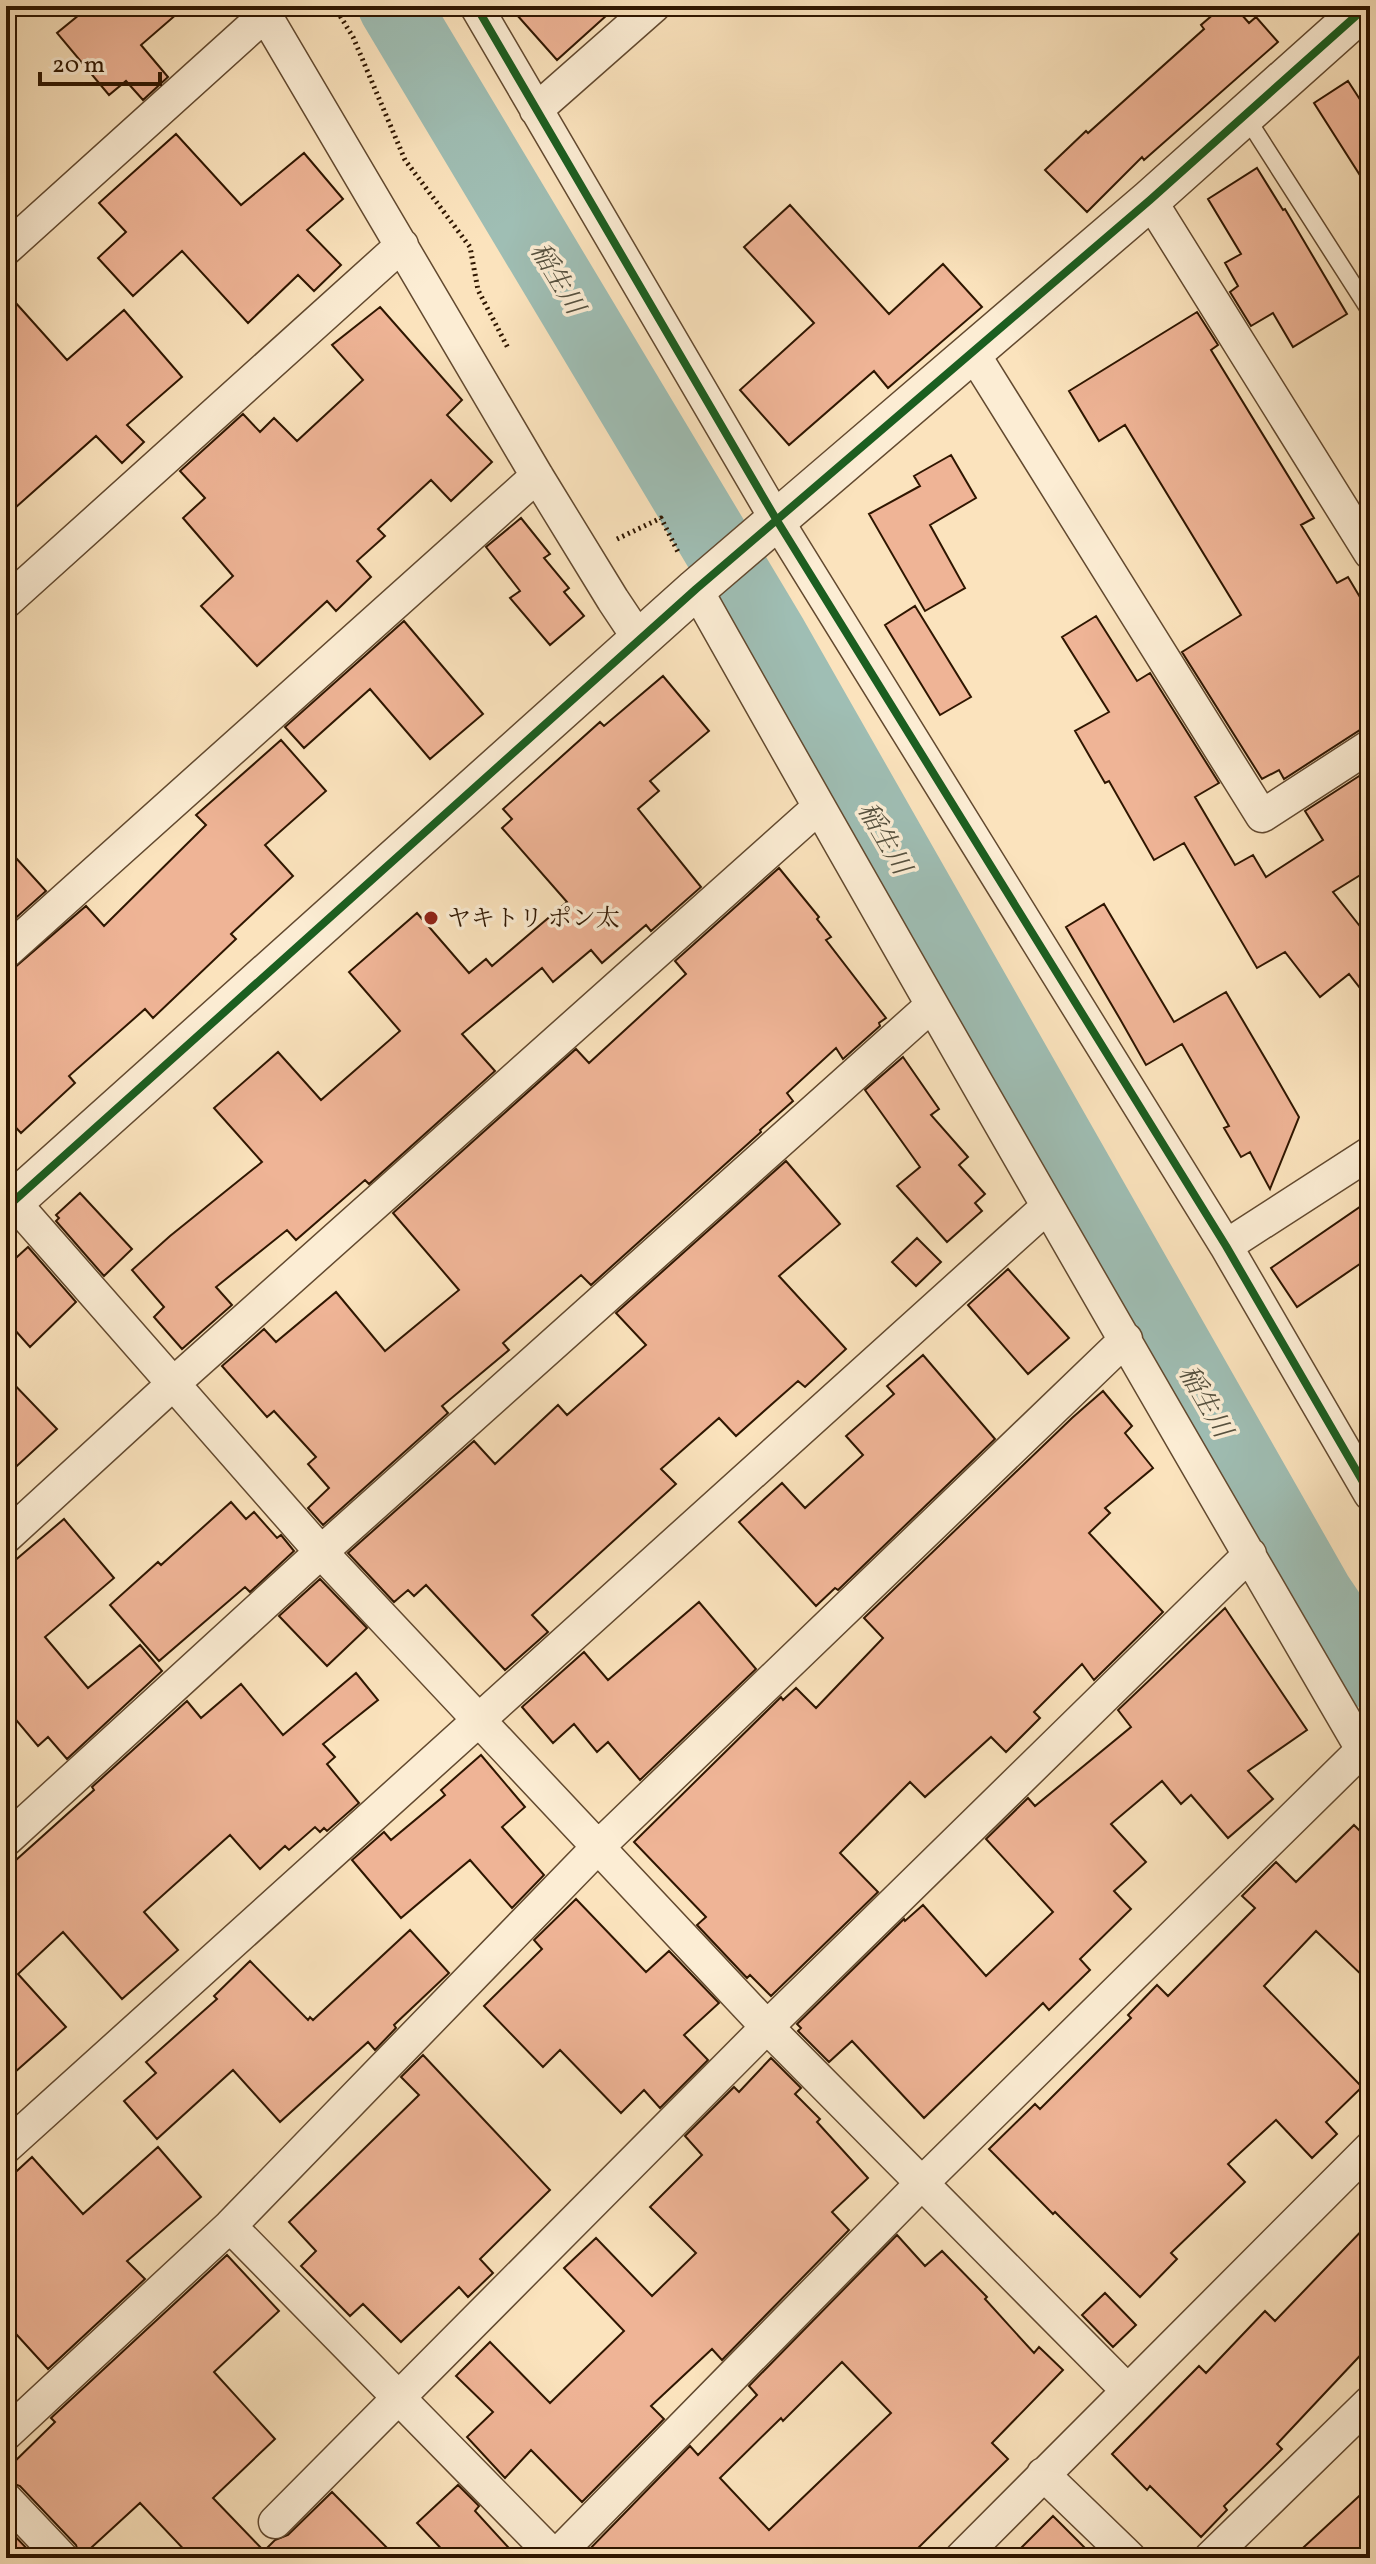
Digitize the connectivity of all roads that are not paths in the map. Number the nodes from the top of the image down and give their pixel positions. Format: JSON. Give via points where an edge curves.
{"nodes":[{"id":1,"x":476,"y":6,"type":"edge"},
{"id":2,"x":654,"y":6,"type":"edge"},
{"id":3,"x":1367,"y":6,"type":"edge"},
{"id":4,"x":262,"y":10,"type":"edge"},
{"id":5,"x":536,"y":110,"type":"junction"},
{"id":6,"x":1245,"y":115,"type":"junction"},
{"id":7,"x":1150,"y":200,"type":"junction"},
{"id":8,"x":402,"y":245,"type":"junction"},
{"id":9,"x":6,"y":249,"type":"edge"},
{"id":10,"x":1370,"y":311,"type":"edge"},
{"id":11,"x":973,"y":353,"type":"junction"},
{"id":12,"x":537,"y":476,"type":"junction"},
{"id":13,"x":767,"y":527,"type":"junction"},
{"id":14,"x":1370,"y":553,"type":"edge"},
{"id":15,"x":701,"y":584,"type":"junction"},
{"id":16,"x":6,"y":602,"type":"edge"},
{"id":17,"x":639,"y":639,"type":"junction"},
{"id":18,"x":1370,"y":746,"type":"edge"},
{"id":19,"x":819,"y":807,"type":"junction"},
{"id":20,"x":6,"y":952,"type":"edge"},
{"id":21,"x":931,"y":1006,"type":"junction"},
{"id":22,"x":1370,"y":1153,"type":"edge"},
{"id":23,"x":9,"y":1201,"type":"edge"},
{"id":24,"x":1047,"y":1207,"type":"junction"},
{"id":25,"x":1226,"y":1246,"type":"junction"},
{"id":26,"x":1126,"y":1339,"type":"junction"},
{"id":27,"x":174,"y":1383,"type":"junction"},
{"id":28,"x":1370,"y":1494,"type":"edge"},
{"id":29,"x":6,"y":1537,"type":"edge"},
{"id":30,"x":321,"y":1552,"type":"junction"},
{"id":31,"x":1250,"y":1554,"type":"junction"},
{"id":32,"x":480,"y":1720,"type":"junction"},
{"id":33,"x":1366,"y":1757,"type":"edge"},
{"id":34,"x":6,"y":1840,"type":"edge"},
{"id":35,"x":598,"y":1847,"type":"junction"},
{"id":36,"x":767,"y":2027,"type":"junction"},
{"id":37,"x":6,"y":2147,"type":"edge"},
{"id":38,"x":1370,"y":2148,"type":"edge"},
{"id":39,"x":923,"y":2182,"type":"junction"},
{"id":40,"x":230,"y":2226,"type":"junction"},
{"id":41,"x":1126,"y":2389,"type":"junction"},
{"id":42,"x":399,"y":2396,"type":"junction"},
{"id":43,"x":1370,"y":2402,"type":"edge"},
{"id":44,"x":8,"y":2429,"type":"edge"},
{"id":45,"x":1043,"y":2474,"type":"junction"},
{"id":46,"x":6,"y":2499,"type":"edge"},
{"id":47,"x":275,"y":2522,"type":"dead end"},
{"id":48,"x":62,"y":2558,"type":"edge"},
{"id":49,"x":555,"y":2558,"type":"edge"},
{"id":50,"x":961,"y":2558,"type":"edge"},
{"id":51,"x":1130,"y":2558,"type":"edge"},
{"id":52,"x":1210,"y":2558,"type":"edge"}],
"edges":[{"from":1,"to":5,"type":"street"},
{"from":2,"to":5,"type":"street"},
{"from":3,"to":6,"type":"street"},
{"from":4,"to":8,"type":"street"},
{"from":4,"to":9,"type":"street"},
{"from":5,"to":13,"type":"street"},
{"from":6,"to":7,"type":"street"},
{"from":6,"to":10,"type":"lane"},
{"from":7,"to":11,"type":"street"},
{"from":7,"to":14,"type":"street"},
{"from":8,"to":12,"type":"street"},
{"from":8,"to":16,"type":"street"},
{"from":11,"to":13,"type":"street"},
{"from":11,"to":18,"type":"street","via":[[1262,816]]},
{"from":12,"to":17,"type":"street"},
{"from":12,"to":20,"type":"street"},
{"from":13,"to":15,"type":"street"},
{"from":13,"to":25,"type":"street"},
{"from":15,"to":17,"type":"street"},
{"from":15,"to":19,"type":"street"},
{"from":17,"to":23,"type":"street"},
{"from":19,"to":21,"type":"street"},
{"from":19,"to":27,"type":"street"},
{"from":21,"to":24,"type":"street"},
{"from":21,"to":30,"type":"street"},
{"from":22,"to":25,"type":"street"},
{"from":23,"to":27,"type":"street"},
{"from":24,"to":26,"type":"street"},
{"from":24,"to":32,"type":"street"},
{"from":25,"to":28,"type":"street"},
{"from":26,"to":31,"type":"street"},
{"from":26,"to":35,"type":"street"},
{"from":27,"to":29,"type":"street"},
{"from":27,"to":30,"type":"street"},
{"from":30,"to":32,"type":"street"},
{"from":30,"to":34,"type":"street"},
{"from":31,"to":33,"type":"street"},
{"from":31,"to":36,"type":"street"},
{"from":32,"to":35,"type":"street"},
{"from":32,"to":37,"type":"street"},
{"from":33,"to":39,"type":"street"},
{"from":35,"to":36,"type":"street"},
{"from":35,"to":40,"type":"street"},
{"from":36,"to":39,"type":"street"},
{"from":36,"to":42,"type":"street"},
{"from":38,"to":41,"type":"street"},
{"from":39,"to":41,"type":"street"},
{"from":39,"to":49,"type":"street"},
{"from":40,"to":42,"type":"street"},
{"from":40,"to":44,"type":"street"},
{"from":41,"to":45,"type":"street"},
{"from":42,"to":47,"type":"street"},
{"from":42,"to":49,"type":"street"},
{"from":43,"to":52,"type":"street"},
{"from":45,"to":50,"type":"street"},
{"from":45,"to":51,"type":"street"},
{"from":46,"to":48,"type":"street"}]}
